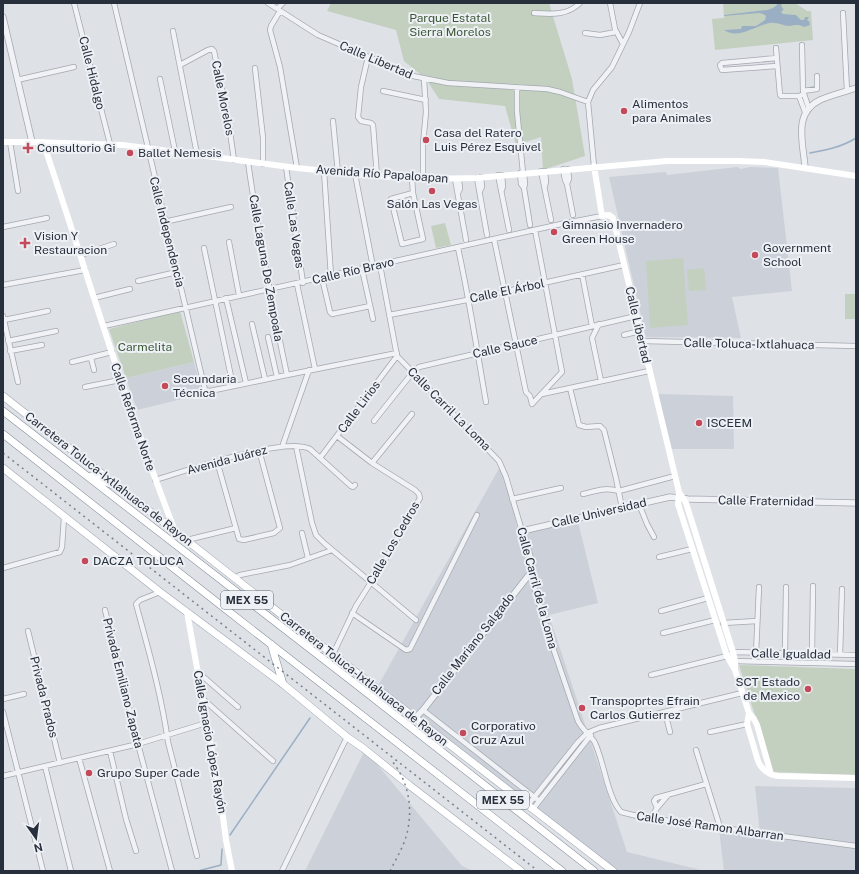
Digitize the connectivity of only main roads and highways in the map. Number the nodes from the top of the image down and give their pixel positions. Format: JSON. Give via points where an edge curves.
{"nodes":[{"id":1,"x":3,"y":142,"type":"edge"},
{"id":2,"x":43,"y":142,"type":"junction"},
{"id":3,"x":594,"y":166,"type":"junction"},
{"id":4,"x":856,"y":176,"type":"edge"},
{"id":5,"x":3,"y":396,"type":"edge"},
{"id":6,"x":3,"y":411,"type":"edge"},
{"id":7,"x":3,"y":434,"type":"edge"},
{"id":8,"x":3,"y":468,"type":"edge"},
{"id":9,"x":81,"y":471,"type":"junction"},
{"id":10,"x":122,"y":489,"type":"junction"},
{"id":11,"x":679,"y":496,"type":"junction"},
{"id":12,"x":174,"y":531,"type":"junction"},
{"id":13,"x":187,"y":612,"type":"junction"},
{"id":14,"x":297,"y":627,"type":"junction"},
{"id":15,"x":271,"y":644,"type":"junction"},
{"id":16,"x":313,"y":651,"type":"junction"},
{"id":17,"x":731,"y":657,"type":"junction"},
{"id":18,"x":282,"y":684,"type":"junction"},
{"id":19,"x":749,"y":713,"type":"junction"},
{"id":20,"x":771,"y":774,"type":"junction"},
{"id":21,"x":856,"y":778,"type":"edge"},
{"id":22,"x":232,"y":871,"type":"edge"},
{"id":23,"x":521,"y":871,"type":"edge"},
{"id":24,"x":562,"y":871,"type":"edge"},
{"id":25,"x":594,"y":871,"type":"edge"},
{"id":26,"x":613,"y":871,"type":"edge"}],
"edges":[{"from":1,"to":2,"type":"main road","name":"Avenida Río Papaloapan"},
{"from":2,"to":3,"type":"main road","name":"Avenida Río Papaloapan","via":[[110,144],[338,173],[423,179],[457,179]]},
{"from":2,"to":12,"type":"main road","name":"Calle Reforma Norte","via":[[120,380]]},
{"from":3,"to":4,"type":"main road","name":"Avenida Río Papaloapan","via":[[726,160],[805,167]]},
{"from":3,"to":11,"type":"main road","name":"Calle Libertad","via":[[602,216],[609,215],[613,218]]},
{"from":5,"to":10,"type":"main road","name":"Carretera Toluca-Ixtlahuaca de Rayon"},
{"from":6,"to":9,"type":"main road","name":"Carretera Toluca-Ixtlahuaca de Rayon","number":"MEX 55"},
{"from":7,"to":15,"type":"main road","number":"MEX 55"},
{"from":8,"to":13,"type":"main road"},
{"from":9,"to":10,"type":"main road"},
{"from":9,"to":16,"type":"main road","name":"Carretera Toluca-Ixtlahuaca de Rayon","number":"MEX 55"},
{"from":10,"to":12,"type":"main road","name":"Carretera Toluca-Ixtlahuaca de Rayon"},
{"from":11,"to":17,"type":"main road","name":"Calle Libertad","via":[[723,623]]},
{"from":11,"to":17,"type":"main road","name":"Calle Libertad","via":[[678,504],[692,549],[715,620]]},
{"from":12,"to":14,"type":"main road","name":"Carretera Toluca-Ixtlahuaca de Rayon"},
{"from":13,"to":18,"type":"main road"},
{"from":13,"to":22,"type":"main road","name":"Calle Ignacio López Rayón"},
{"from":14,"to":16,"type":"main road"},
{"from":14,"to":26,"type":"main road","name":"Carretera Toluca-Ixtlahuaca de Rayon"},
{"from":15,"to":18,"type":"main road"},
{"from":15,"to":24,"type":"main road","number":"MEX 55"},
{"from":16,"to":25,"type":"main road","name":"Carretera Toluca-Ixtlahuaca de Rayon","number":"MEX 55"},
{"from":17,"to":19,"type":"main road","name":"Calle Libertad"},
{"from":18,"to":23,"type":"main road"},
{"from":19,"to":20,"type":"main road","name":"Calle Libertad","via":[[757,725]]},
{"from":19,"to":20,"type":"main road","name":"Calle Libertad","via":[[748,724],[759,764]]},
{"from":20,"to":21,"type":"main road"}]}
